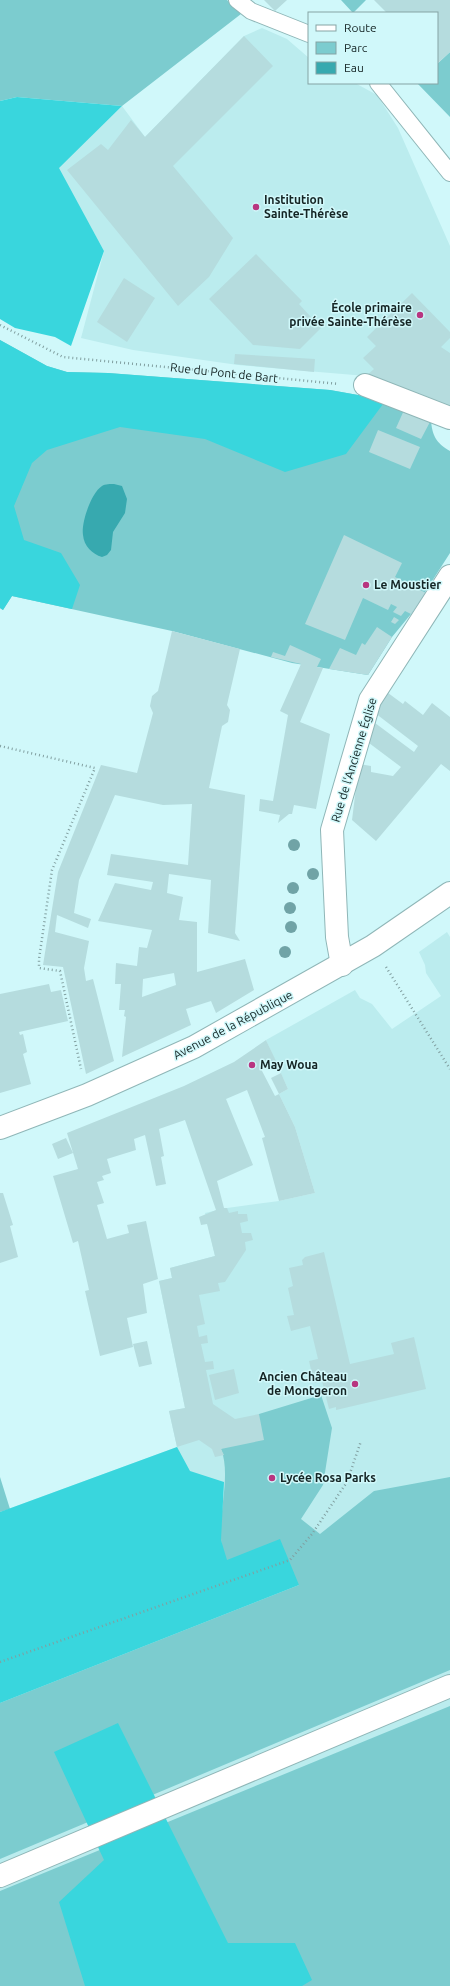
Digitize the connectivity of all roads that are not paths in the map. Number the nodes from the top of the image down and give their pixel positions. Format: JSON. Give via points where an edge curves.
{"nodes":[{"id":1,"x":237,"y":0,"type":"edge"},
{"id":2,"x":308,"y":34,"type":"edge"},
{"id":3,"x":379,"y":84,"type":"edge"},
{"id":4,"x":450,"y":173,"type":"edge"},
{"id":5,"x":366,"y":385,"type":"road end"},
{"id":6,"x":450,"y":418,"type":"edge"},
{"id":7,"x":450,"y":576,"type":"edge"},
{"id":8,"x":450,"y":893,"type":"edge"},
{"id":9,"x":342,"y":965,"type":"junction"},
{"id":10,"x":0,"y":1128,"type":"edge"},
{"id":11,"x":450,"y":1686,"type":"edge"},
{"id":12,"x":0,"y":1876,"type":"edge"}],
"edges":[{"from":1,"to":2,"type":"lane","via":[[251,11]]},
{"from":3,"to":4,"type":"lane"},
{"from":5,"to":6,"type":"street"},
{"from":7,"to":9,"type":"street","name":"Rue de l'Ancienne Église","via":[[370,700],[332,830],[337,937]]},
{"from":8,"to":9,"type":"street","name":"Avenue de la République"},
{"from":9,"to":10,"type":"street","name":"Avenue de la République","via":[[194,1047],[87,1095]]},
{"from":11,"to":12,"type":"street"}]}
